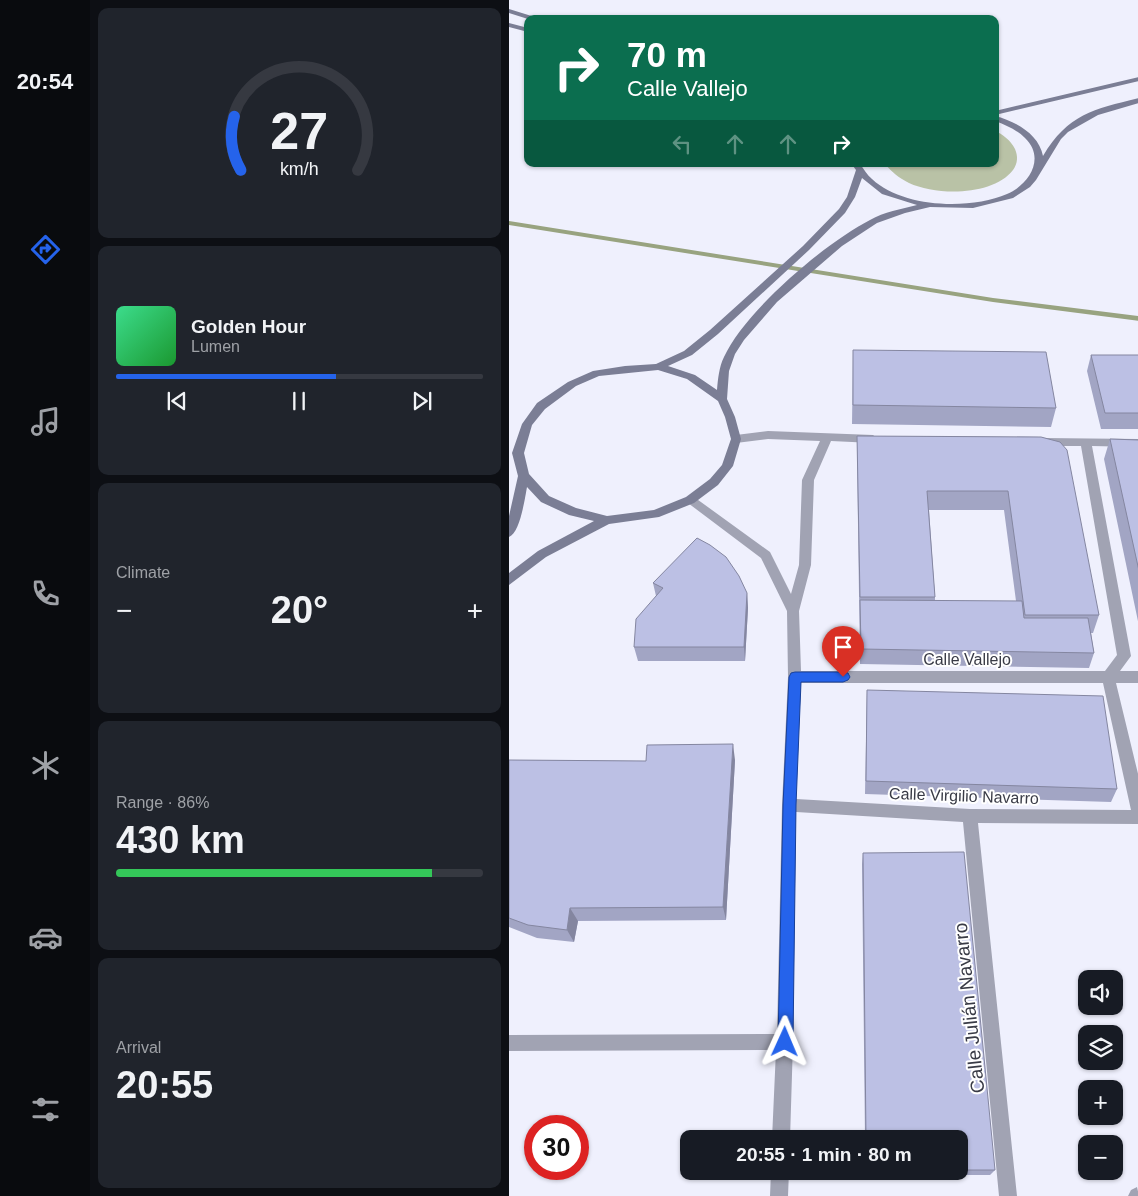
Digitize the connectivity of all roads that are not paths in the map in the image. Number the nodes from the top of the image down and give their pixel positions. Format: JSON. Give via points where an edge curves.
{"nodes":[{"id":1,"x":509,"y":11,"type":"edge"},
{"id":2,"x":524,"y":15,"type":"edge"},
{"id":3,"x":509,"y":25,"type":"edge"},
{"id":4,"x":524,"y":29,"type":"edge"},
{"id":5,"x":1138,"y":79,"type":"edge"},
{"id":6,"x":1138,"y":100,"type":"edge"},
{"id":7,"x":999,"y":112,"type":"edge"},
{"id":8,"x":999,"y":119,"type":"edge"},
{"id":9,"x":858,"y":167,"type":"edge"},
{"id":10,"x":1039,"y":170,"type":"junction"},
{"id":11,"x":929,"y":205,"type":"junction"},
{"id":12,"x":658,"y":367,"type":"junction"},
{"id":13,"x":722,"y":399,"type":"junction"},
{"id":14,"x":736,"y":438,"type":"junction"},
{"id":15,"x":827,"y":438,"type":"junction"},
{"id":16,"x":884,"y":440,"type":"edge"},
{"id":17,"x":1028,"y":442,"type":"edge"},
{"id":18,"x":1086,"y":443,"type":"junction"},
{"id":19,"x":1138,"y":443,"type":"edge"},
{"id":20,"x":524,"y":476,"type":"junction"},
{"id":21,"x":690,"y":500,"type":"junction"},
{"id":22,"x":607,"y":520,"type":"junction"},
{"id":23,"x":509,"y":532,"type":"edge"},
{"id":24,"x":509,"y":580,"type":"edge"},
{"id":25,"x":793,"y":611,"type":"junction"},
{"id":26,"x":795,"y":677,"type":"junction"},
{"id":27,"x":1108,"y":677,"type":"junction"},
{"id":28,"x":1138,"y":677,"type":"edge"},
{"id":29,"x":789,"y":805,"type":"junction"},
{"id":30,"x":1138,"y":812,"type":"edge"},
{"id":31,"x":970,"y":816,"type":"junction"},
{"id":32,"x":1138,"y":817,"type":"edge"},
{"id":33,"x":785,"y":1042,"type":"junction"},
{"id":34,"x":509,"y":1043,"type":"edge"},
{"id":35,"x":781,"y":1130,"type":"edge"},
{"id":36,"x":780,"y":1180,"type":"edge"},
{"id":37,"x":779,"y":1196,"type":"edge"},
{"id":38,"x":1007,"y":1196,"type":"edge"}],
"edges":[{"from":1,"to":2,"type":"street"},
{"from":3,"to":4,"type":"street"},
{"from":5,"to":7,"type":"street"},
{"from":6,"to":10,"type":"street","via":[[1089,116],[1073,125],[1059,137]]},
{"from":8,"to":10,"type":"street","via":[[1012,124],[1030,138],[1039,153]]},
{"from":9,"to":11,"type":"street","via":[[883,190]]},
{"from":9,"to":12,"type":"street","via":[[851,197],[842,211],[806,248],[707,338],[688,353]]},
{"from":10,"to":11,"type":"street","via":[[1023,188],[987,203]]},
{"from":11,"to":13,"type":"street","via":[[882,218],[856,231],[789,287],[755,320],[730,354],[723,371]]},
{"from":12,"to":13,"type":"street","via":[[691,377]]},
{"from":12,"to":20,"type":"street","via":[[597,373],[572,384],[541,406],[527,424],[518,453]]},
{"from":13,"to":14,"type":"street"},
{"from":14,"to":15,"type":"street","via":[[768,435]]},
{"from":14,"to":21,"type":"street","via":[[727,466],[714,482]]},
{"from":15,"to":16,"type":"street"},
{"from":15,"to":25,"type":"street","via":[[808,480],[805,566]]},
{"from":17,"to":18,"type":"street"},
{"from":18,"to":19,"type":"street"},
{"from":18,"to":27,"type":"street","via":[[1124,656]]},
{"from":20,"to":22,"type":"street","via":[[545,499],[573,512]]},
{"from":20,"to":23,"type":"street"},
{"from":21,"to":22,"type":"street","via":[[655,514]]},
{"from":21,"to":25,"type":"street","via":[[766,555]]},
{"from":22,"to":24,"type":"street","via":[[542,554]]},
{"from":25,"to":26,"type":"street"},
{"from":26,"to":27,"type":"street","name":"Calle Vallejo"},
{"from":26,"to":29,"type":"street"},
{"from":27,"to":28,"type":"street","name":"Calle Vallejo"},
{"from":27,"to":30,"type":"street"},
{"from":29,"to":31,"type":"street","name":"Calle Virgilio Navarro"},
{"from":29,"to":33,"type":"street"},
{"from":31,"to":32,"type":"street","name":"Calle Virgilio Navarro"},
{"from":31,"to":38,"type":"street","name":"Calle Julián Navarro"},
{"from":33,"to":34,"type":"street"},
{"from":33,"to":35,"type":"street"},
{"from":36,"to":37,"type":"street"}]}
